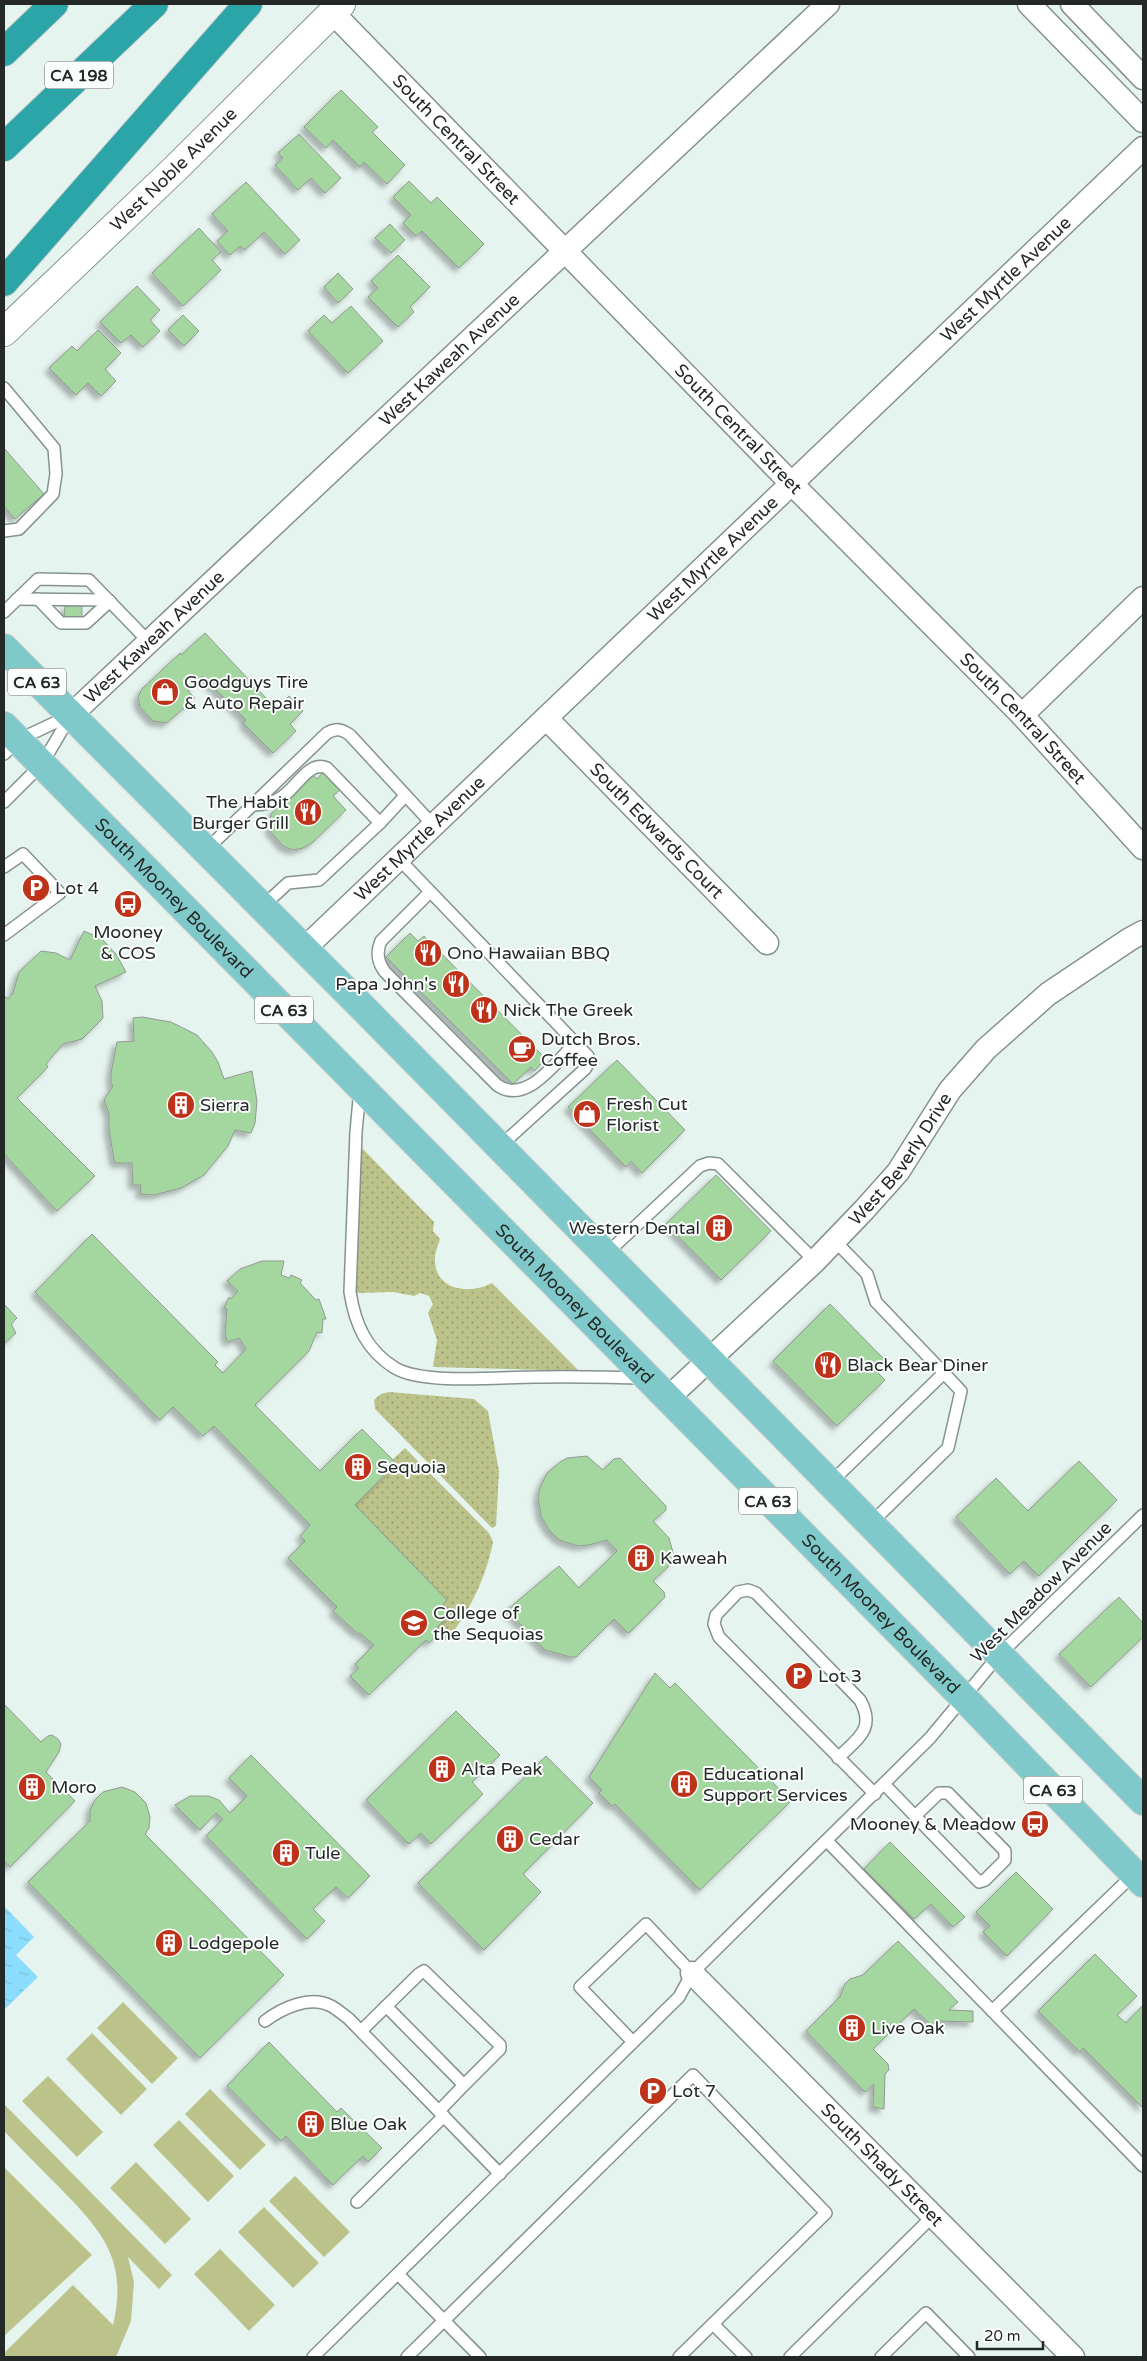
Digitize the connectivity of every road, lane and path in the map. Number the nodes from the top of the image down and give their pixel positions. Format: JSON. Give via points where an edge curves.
{"nodes":[{"id":1,"x":54,"y":4,"type":"edge"},
{"id":2,"x":154,"y":4,"type":"edge"},
{"id":3,"x":248,"y":4,"type":"edge"},
{"id":4,"x":828,"y":4,"type":"edge"},
{"id":5,"x":1029,"y":4,"type":"edge"},
{"id":6,"x":1072,"y":4,"type":"edge"},
{"id":7,"x":336,"y":8,"type":"edge"},
{"id":8,"x":4,"y":52,"type":"edge"},
{"id":9,"x":1143,"y":78,"type":"edge"},
{"id":10,"x":1143,"y":121,"type":"edge"},
{"id":11,"x":4,"y":147,"type":"edge"},
{"id":12,"x":1143,"y":148,"type":"edge"},
{"id":13,"x":566,"y":251,"type":"junction"},
{"id":14,"x":4,"y":282,"type":"edge"},
{"id":15,"x":4,"y":332,"type":"edge"},
{"id":16,"x":4,"y":388,"type":"edge"},
{"id":17,"x":791,"y":483,"type":"junction"},
{"id":18,"x":4,"y":531,"type":"edge"},
{"id":19,"x":1143,"y":598,"type":"edge"},
{"id":20,"x":17,"y":599,"type":"junction"},
{"id":21,"x":38,"y":599,"type":"junction"},
{"id":22,"x":109,"y":601,"type":"junction"},
{"id":23,"x":4,"y":612,"type":"edge"},
{"id":24,"x":149,"y":642,"type":"junction"},
{"id":25,"x":4,"y":648,"type":"edge"},
{"id":26,"x":71,"y":715,"type":"junction"},
{"id":27,"x":1022,"y":715,"type":"junction"},
{"id":28,"x":546,"y":718,"type":"junction"},
{"id":29,"x":8,"y":740,"type":"edge"},
{"id":30,"x":42,"y":764,"type":"junction"},
{"id":31,"x":403,"y":793,"type":"junction"},
{"id":32,"x":4,"y":802,"type":"edge"},
{"id":33,"x":253,"y":805,"type":"junction"},
{"id":34,"x":380,"y":823,"type":"junction"},
{"id":35,"x":433,"y":825,"type":"junction"},
{"id":36,"x":1143,"y":848,"type":"edge"},
{"id":37,"x":206,"y":850,"type":"junction"},
{"id":38,"x":398,"y":858,"type":"junction"},
{"id":39,"x":4,"y":867,"type":"edge"},
{"id":40,"x":430,"y":892,"type":"junction"},
{"id":41,"x":262,"y":907,"type":"junction"},
{"id":42,"x":1143,"y":932,"type":"edge"},
{"id":43,"x":4,"y":935,"type":"edge"},
{"id":44,"x":767,"y":942,"type":"dead end"},
{"id":45,"x":304,"y":949,"type":"junction"},
{"id":46,"x":580,"y":1046,"type":"junction"},
{"id":47,"x":361,"y":1088,"type":"junction"},
{"id":48,"x":499,"y":1147,"type":"junction"},
{"id":49,"x":835,"y":1241,"type":"junction"},
{"id":50,"x":605,"y":1255,"type":"junction"},
{"id":51,"x":815,"y":1260,"type":"junction"},
{"id":52,"x":708,"y":1360,"type":"junction"},
{"id":53,"x":944,"y":1374,"type":"junction"},
{"id":54,"x":647,"y":1378,"type":"junction"},
{"id":55,"x":667,"y":1399,"type":"junction"},
{"id":56,"x":830,"y":1483,"type":"junction"},
{"id":57,"x":1143,"y":1515,"type":"edge"},
{"id":58,"x":872,"y":1523,"type":"junction"},
{"id":59,"x":999,"y":1655,"type":"junction"},
{"id":60,"x":963,"y":1697,"type":"junction"},
{"id":61,"x":838,"y":1758,"type":"junction"},
{"id":62,"x":884,"y":1784,"type":"junction"},
{"id":63,"x":875,"y":1794,"type":"junction"},
{"id":64,"x":1143,"y":1801,"type":"edge"},
{"id":65,"x":915,"y":1816,"type":"junction"},
{"id":66,"x":826,"y":1841,"type":"junction"},
{"id":67,"x":1139,"y":1879,"type":"edge"},
{"id":68,"x":692,"y":1973,"type":"junction"},
{"id":69,"x":386,"y":2006,"type":"junction"},
{"id":70,"x":992,"y":2011,"type":"junction"},
{"id":71,"x":265,"y":2021,"type":"dead end"},
{"id":72,"x":361,"y":2031,"type":"junction"},
{"id":73,"x":633,"y":2042,"type":"junction"},
{"id":74,"x":464,"y":2085,"type":"junction"},
{"id":75,"x":441,"y":2113,"type":"junction"},
{"id":76,"x":1143,"y":2166,"type":"edge"},
{"id":77,"x":500,"y":2174,"type":"junction"},
{"id":78,"x":357,"y":2202,"type":"dead end"},
{"id":79,"x":933,"y":2216,"type":"junction"},
{"id":80,"x":398,"y":2274,"type":"junction"},
{"id":81,"x":444,"y":2322,"type":"junction"},
{"id":82,"x":713,"y":2324,"type":"junction"},
{"id":83,"x":313,"y":2357,"type":"edge"},
{"id":84,"x":407,"y":2357,"type":"edge"},
{"id":85,"x":480,"y":2357,"type":"edge"},
{"id":86,"x":679,"y":2357,"type":"edge"},
{"id":87,"x":746,"y":2357,"type":"edge"},
{"id":88,"x":790,"y":2357,"type":"edge"},
{"id":89,"x":881,"y":2357,"type":"edge"},
{"id":90,"x":969,"y":2357,"type":"edge"},
{"id":91,"x":1073,"y":2357,"type":"edge"}],
"edges":[{"from":1,"to":8,"type":"highway"},
{"from":2,"to":11,"type":"highway","number":"CA 198"},
{"from":3,"to":14,"type":"highway"},
{"from":4,"to":13,"type":"street","name":"West Kaweah Avenue"},
{"from":5,"to":10,"type":"street"},
{"from":6,"to":9,"type":"street"},
{"from":7,"to":13,"type":"street","name":"South Central Street"},
{"from":7,"to":15,"type":"main road","name":"West Noble Avenue","via":[[177,167]]},
{"from":12,"to":17,"type":"street","name":"West Myrtle Avenue"},
{"from":13,"to":17,"type":"street","name":"South Central Street"},
{"from":13,"to":24,"type":"street","name":"West Kaweah Avenue"},
{"from":16,"to":18,"type":"lane","via":[[54,448],[56,474],[53,494],[19,529]]},
{"from":17,"to":27,"type":"street","name":"South Central Street"},
{"from":17,"to":28,"type":"street","name":"West Myrtle Avenue"},
{"from":19,"to":27,"type":"street"},
{"from":20,"to":21,"type":"lane"},
{"from":20,"to":22,"type":"lane","via":[[38,579],[89,580]]},
{"from":20,"to":23,"type":"lane"},
{"from":21,"to":22,"type":"lane"},
{"from":21,"to":22,"type":"lane","via":[[61,623],[86,623]]},
{"from":22,"to":24,"type":"lane"},
{"from":24,"to":26,"type":"street","name":"West Kaweah Avenue"},
{"from":25,"to":26,"type":"main road","number":"CA 63"},
{"from":26,"to":29,"type":"lane"},
{"from":26,"to":30,"type":"lane"},
{"from":26,"to":37,"type":"main road","number":"CA 63"},
{"from":27,"to":36,"type":"street","name":"South Central Street"},
{"from":28,"to":35,"type":"street","name":"West Myrtle Avenue"},
{"from":28,"to":44,"type":"street","name":"South Edwards Court"},
{"from":29,"to":30,"type":"main road","name":"South Mooney Boulevard","number":"CA 63"},
{"from":30,"to":32,"type":"lane"},
{"from":30,"to":47,"type":"main road","name":"South Mooney Boulevard","number":"CA 63"},
{"from":31,"to":33,"type":"lane","via":[[350,735],[344,730],[334,729]]},
{"from":31,"to":34,"type":"lane"},
{"from":31,"to":35,"type":"lane"},
{"from":33,"to":34,"type":"lane","via":[[273,802],[285,796],[310,770],[323,766]]},
{"from":33,"to":37,"type":"lane"},
{"from":34,"to":41,"type":"lane","via":[[319,880],[288,883]]},
{"from":35,"to":38,"type":"street","name":"West Myrtle Avenue"},
{"from":37,"to":41,"type":"main road","number":"CA 63"},
{"from":38,"to":40,"type":"lane"},
{"from":38,"to":45,"type":"street","name":"West Myrtle Avenue"},
{"from":39,"to":43,"type":"lane","via":[[23,854],[60,892]]},
{"from":40,"to":46,"type":"lane"},
{"from":40,"to":46,"type":"lane","via":[[381,941],[378,961],[386,972],[497,1085],[508,1091],[528,1088]]},
{"from":41,"to":45,"type":"main road","number":"CA 63"},
{"from":42,"to":49,"type":"street","name":"West Beverly Drive","via":[[1048,994],[986,1049],[950,1090],[898,1172]]},
{"from":45,"to":48,"type":"main road","number":"CA 63"},
{"from":46,"to":48,"type":"lane","via":[[589,1062],[585,1069]]},
{"from":47,"to":54,"type":"main road","name":"South Mooney Boulevard","number":"CA 63"},
{"from":47,"to":54,"type":"lane","via":[[356,1132],[350,1292],[352,1311],[364,1339],[378,1356],[397,1369],[430,1378]]},
{"from":48,"to":50,"type":"main road","number":"CA 63"},
{"from":49,"to":51,"type":"street","name":"West Beverly Drive"},
{"from":49,"to":53,"type":"lane","via":[[867,1274],[876,1302]]},
{"from":50,"to":51,"type":"lane","via":[[700,1166],[709,1163],[718,1164]]},
{"from":50,"to":52,"type":"main road","number":"CA 63"},
{"from":51,"to":52,"type":"street","name":"West Beverly Drive"},
{"from":52,"to":55,"type":"street","name":"West Beverly Drive"},
{"from":52,"to":56,"type":"main road","number":"CA 63"},
{"from":53,"to":56,"type":"lane"},
{"from":53,"to":58,"type":"lane","via":[[961,1391],[948,1448]]},
{"from":54,"to":55,"type":"main road","name":"South Mooney Boulevard","number":"CA 63"},
{"from":55,"to":60,"type":"main road","name":"South Mooney Boulevard","number":"CA 63"},
{"from":56,"to":58,"type":"main road","number":"CA 63"},
{"from":57,"to":59,"type":"lane","name":"West Meadow Avenue"},
{"from":58,"to":59,"type":"main road","number":"CA 63"},
{"from":59,"to":60,"type":"lane","name":"West Meadow Avenue"},
{"from":59,"to":64,"type":"main road","number":"CA 63"},
{"from":60,"to":62,"type":"lane","name":"West Meadow Avenue","via":[[930,1738]]},
{"from":60,"to":67,"type":"main road","name":"South Mooney Boulevard","number":"CA 63"},
{"from":61,"to":61,"type":"lane","via":[[862,1735],[867,1724],[860,1700],[756,1593],[748,1590],[738,1592],[716,1615],[714,1624],[719,1637]]},
{"from":61,"to":63,"type":"lane"},
{"from":62,"to":63,"type":"lane","name":"West Meadow Avenue"},
{"from":62,"to":65,"type":"lane"},
{"from":63,"to":66,"type":"lane","name":"West Meadow Avenue"},
{"from":65,"to":65,"type":"lane","via":[[979,1882],[1005,1860],[1005,1851],[948,1793],[939,1793]]},
{"from":66,"to":68,"type":"lane","name":"West Meadow Avenue"},
{"from":66,"to":70,"type":"lane"},
{"from":67,"to":70,"type":"lane"},
{"from":68,"to":73,"type":"lane","name":"West Meadow Avenue","via":[[679,1997]]},
{"from":68,"to":73,"type":"lane","via":[[646,1924],[580,1987]]},
{"from":68,"to":79,"type":"street","name":"South Shady Street"},
{"from":69,"to":72,"type":"lane"},
{"from":69,"to":74,"type":"lane"},
{"from":69,"to":74,"type":"lane","via":[[419,1974],[424,1971],[428,1974],[501,2048]]},
{"from":70,"to":76,"type":"lane"},
{"from":71,"to":72,"type":"lane","via":[[290,2007],[318,2003],[330,2005]]},
{"from":72,"to":75,"type":"lane"},
{"from":73,"to":77,"type":"lane","name":"West Meadow Avenue"},
{"from":74,"to":75,"type":"lane"},
{"from":75,"to":77,"type":"lane"},
{"from":75,"to":78,"type":"lane"},
{"from":77,"to":80,"type":"lane","name":"West Meadow Avenue"},
{"from":79,"to":88,"type":"lane"},
{"from":79,"to":91,"type":"street","name":"South Shady Street"},
{"from":80,"to":81,"type":"lane"},
{"from":80,"to":83,"type":"lane","name":"West Meadow Avenue"},
{"from":81,"to":82,"type":"lane","via":[[693,2075],[826,2213]]},
{"from":81,"to":84,"type":"lane"},
{"from":81,"to":85,"type":"lane"},
{"from":82,"to":86,"type":"lane"},
{"from":82,"to":87,"type":"lane"},
{"from":89,"to":90,"type":"lane","via":[[926,2314]]}]}
